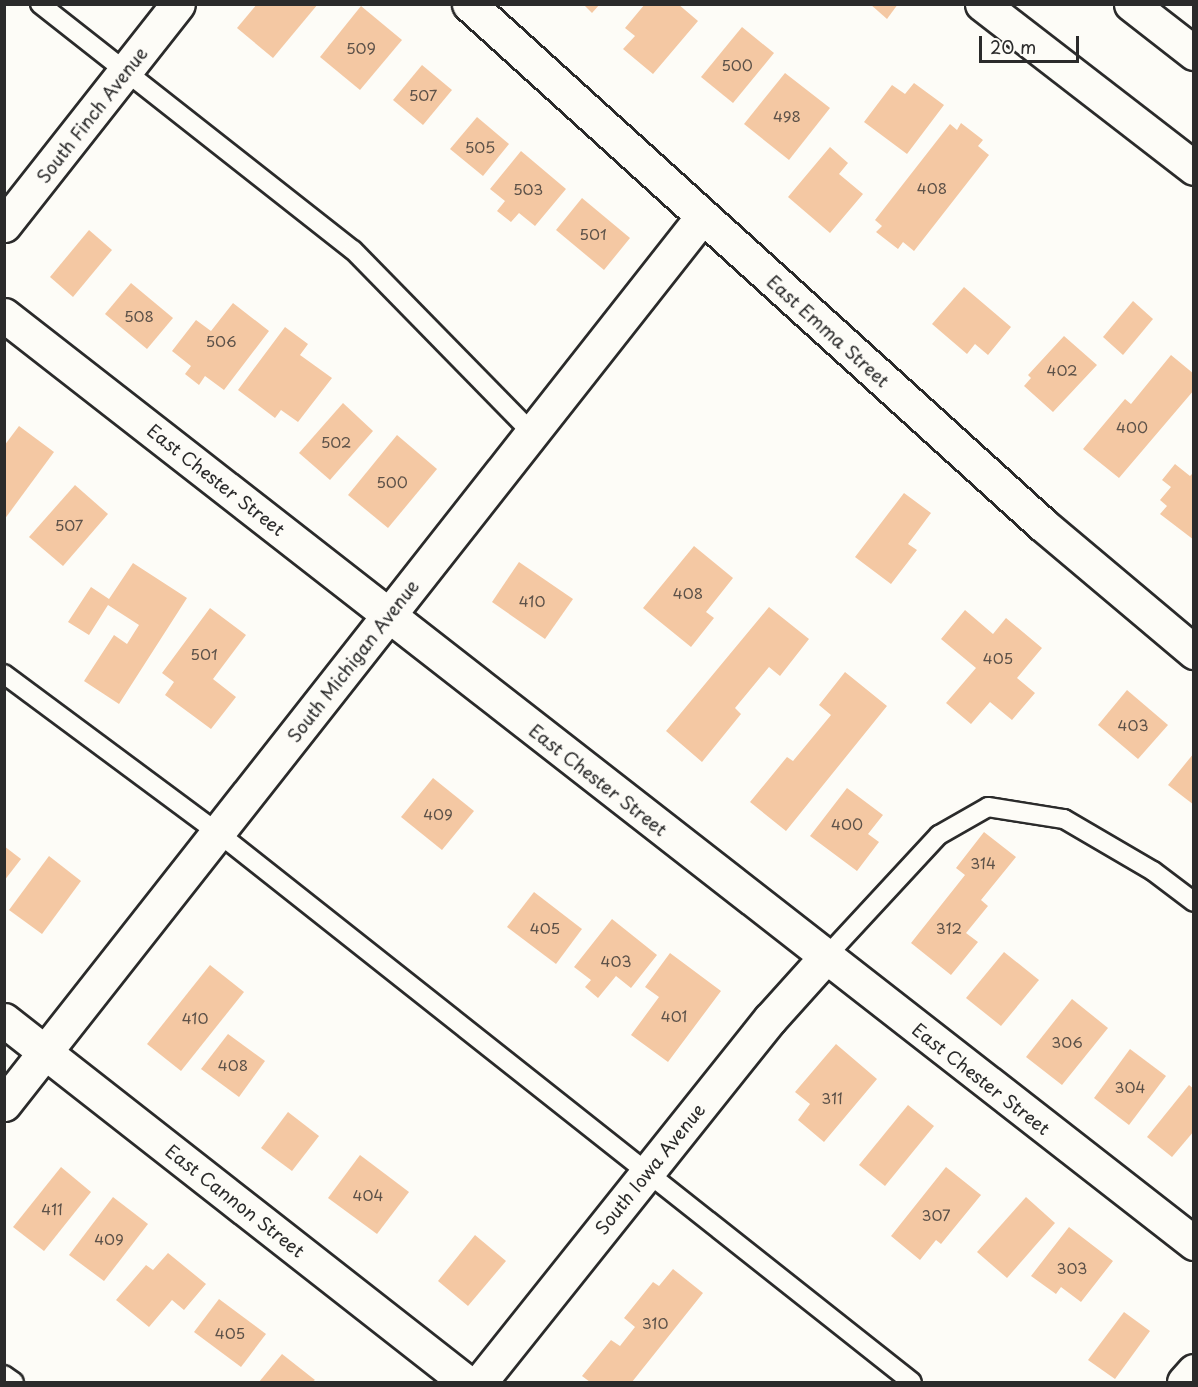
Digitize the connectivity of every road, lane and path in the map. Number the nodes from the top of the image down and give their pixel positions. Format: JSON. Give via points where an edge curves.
{"nodes":[{"id":1,"x":40,"y":4,"type":"edge"},
{"id":2,"x":178,"y":4,"type":"edge"},
{"id":3,"x":469,"y":4,"type":"edge"},
{"id":4,"x":982,"y":4,"type":"edge"},
{"id":5,"x":1131,"y":4,"type":"edge"},
{"id":6,"x":1194,"y":53,"type":"edge"},
{"id":7,"x":126,"y":72,"type":"junction"},
{"id":8,"x":1194,"y":168,"type":"edge"},
{"id":9,"x":702,"y":217,"type":"junction"},
{"id":10,"x":4,"y":225,"type":"edge"},
{"id":11,"x":4,"y":315,"type":"edge"},
{"id":12,"x":532,"y":433,"type":"junction"},
{"id":13,"x":389,"y":616,"type":"junction"},
{"id":14,"x":1194,"y":652,"type":"edge"},
{"id":15,"x":4,"y":674,"type":"edge"},
{"id":16,"x":216,"y":832,"type":"junction"},
{"id":17,"x":1194,"y":902,"type":"edge"},
{"id":18,"x":824,"y":959,"type":"junction"},
{"id":19,"x":4,"y":1020,"type":"edge"},
{"id":20,"x":45,"y":1052,"type":"junction"},
{"id":21,"x":4,"y":1104,"type":"edge"},
{"id":22,"x":647,"y":1173,"type":"junction"},
{"id":23,"x":1194,"y":1243,"type":"edge"},
{"id":24,"x":1194,"y":1371,"type":"edge"},
{"id":25,"x":4,"y":1375,"type":"edge"},
{"id":26,"x":14,"y":1383,"type":"edge"},
{"id":27,"x":466,"y":1383,"type":"edge"},
{"id":28,"x":480,"y":1383,"type":"edge"},
{"id":29,"x":912,"y":1383,"type":"edge"},
{"id":30,"x":1184,"y":1383,"type":"edge"}],
"edges":[{"from":1,"to":7,"type":"lane"},
{"from":2,"to":7,"type":"street","name":"South Finch Avenue"},
{"from":3,"to":9,"type":"street","name":"East Emma Street"},
{"from":4,"to":8,"type":"street"},
{"from":5,"to":6,"type":"street"},
{"from":7,"to":10,"type":"street","name":"South Finch Avenue"},
{"from":7,"to":12,"type":"lane","via":[[353,250]]},
{"from":9,"to":12,"type":"street","name":"South Michigan Avenue"},
{"from":9,"to":14,"type":"street","name":"East Emma Street","via":[[1042,524]]},
{"from":11,"to":13,"type":"street","name":"East Chester Street"},
{"from":12,"to":13,"type":"street","name":"South Michigan Avenue"},
{"from":13,"to":16,"type":"street","name":"South Michigan Avenue"},
{"from":13,"to":18,"type":"street","name":"East Chester Street"},
{"from":15,"to":16,"type":"lane"},
{"from":16,"to":20,"type":"street","name":"South Michigan Avenue"},
{"from":16,"to":22,"type":"lane"},
{"from":17,"to":18,"type":"lane","via":[[1153,871],[1064,819],[988,807],[939,836]]},
{"from":18,"to":22,"type":"street","name":"South Iowa Avenue","via":[[770,1019]]},
{"from":18,"to":23,"type":"street","name":"East Chester Street"},
{"from":19,"to":20,"type":"street","name":"East Cannon Street"},
{"from":20,"to":21,"type":"street","name":"South Michigan Avenue"},
{"from":20,"to":27,"type":"street","name":"East Cannon Street"},
{"from":22,"to":28,"type":"street","name":"South Iowa Avenue"},
{"from":22,"to":29,"type":"lane"},
{"from":24,"to":30,"type":"street"},
{"from":25,"to":26,"type":"lane"}]}
